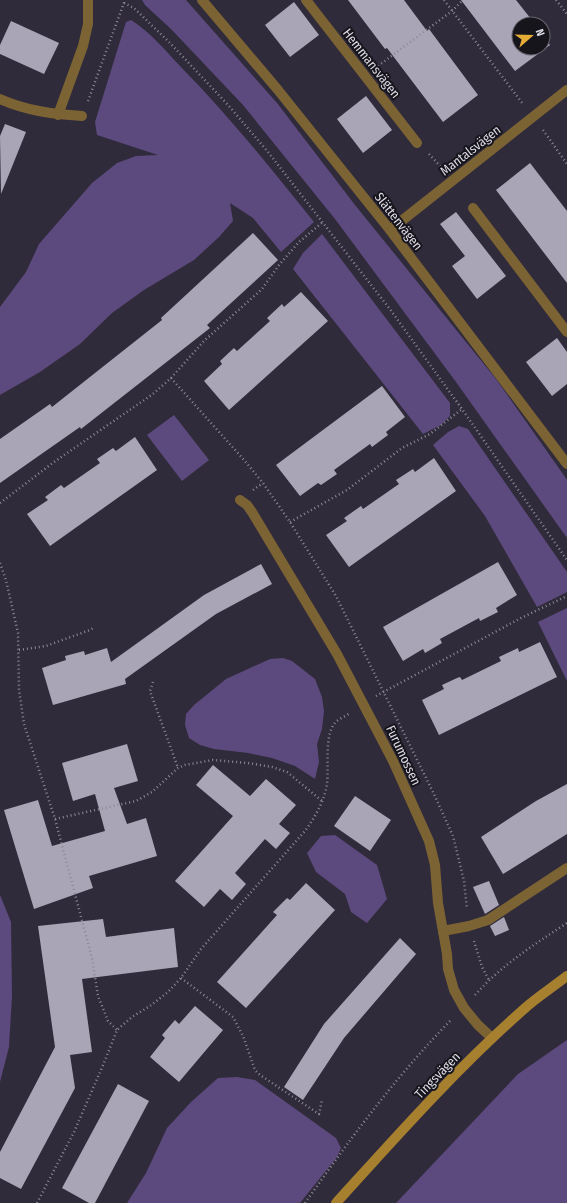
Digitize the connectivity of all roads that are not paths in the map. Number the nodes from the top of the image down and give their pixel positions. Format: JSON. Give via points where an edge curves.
{"nodes":[{"id":1,"x":88,"y":0,"type":"edge"},
{"id":2,"x":202,"y":0,"type":"edge"},
{"id":3,"x":306,"y":0,"type":"edge"},
{"id":4,"x":567,"y":90,"type":"edge"},
{"id":5,"x":0,"y":99,"type":"edge"},
{"id":6,"x":58,"y":114,"type":"junction"},
{"id":7,"x":82,"y":116,"type":"road end"},
{"id":8,"x":417,"y":143,"type":"dead end"},
{"id":9,"x":473,"y":208,"type":"dead end"},
{"id":10,"x":390,"y":230,"type":"junction"},
{"id":11,"x":567,"y":332,"type":"edge"},
{"id":12,"x":567,"y":464,"type":"edge"},
{"id":13,"x":240,"y":500,"type":"dead end"},
{"id":14,"x":567,"y":868,"type":"edge"},
{"id":15,"x":443,"y":932,"type":"junction"},
{"id":16,"x":567,"y":976,"type":"edge"},
{"id":17,"x":492,"y":1038,"type":"junction"},
{"id":18,"x":336,"y":1203,"type":"edge"}],
"edges":[{"from":1,"to":6,"type":"street","via":[[88,24],[83,46]]},
{"from":2,"to":10,"type":"street","name":"Slättenvägen"},
{"from":3,"to":8,"type":"street","name":"Hemmansvägen"},
{"from":4,"to":10,"type":"street","name":"Mantalsvägen"},
{"from":5,"to":6,"type":"street","via":[[18,107]]},
{"from":6,"to":7,"type":"street"},
{"from":9,"to":11,"type":"street"},
{"from":10,"to":12,"type":"street","name":"Slättenvägen"},
{"from":13,"to":15,"type":"street","name":"Furumossen","via":[[252,512],[337,654],[393,760],[429,841],[435,865]]},
{"from":14,"to":15,"type":"street","via":[[488,920]]},
{"from":15,"to":17,"type":"street","name":"Furumossen","via":[[454,990],[464,1008]]},
{"from":16,"to":17,"type":"street","name":"Tingsvägen","via":[[525,1008]]},
{"from":17,"to":18,"type":"street","name":"Tingsvägen"}]}
